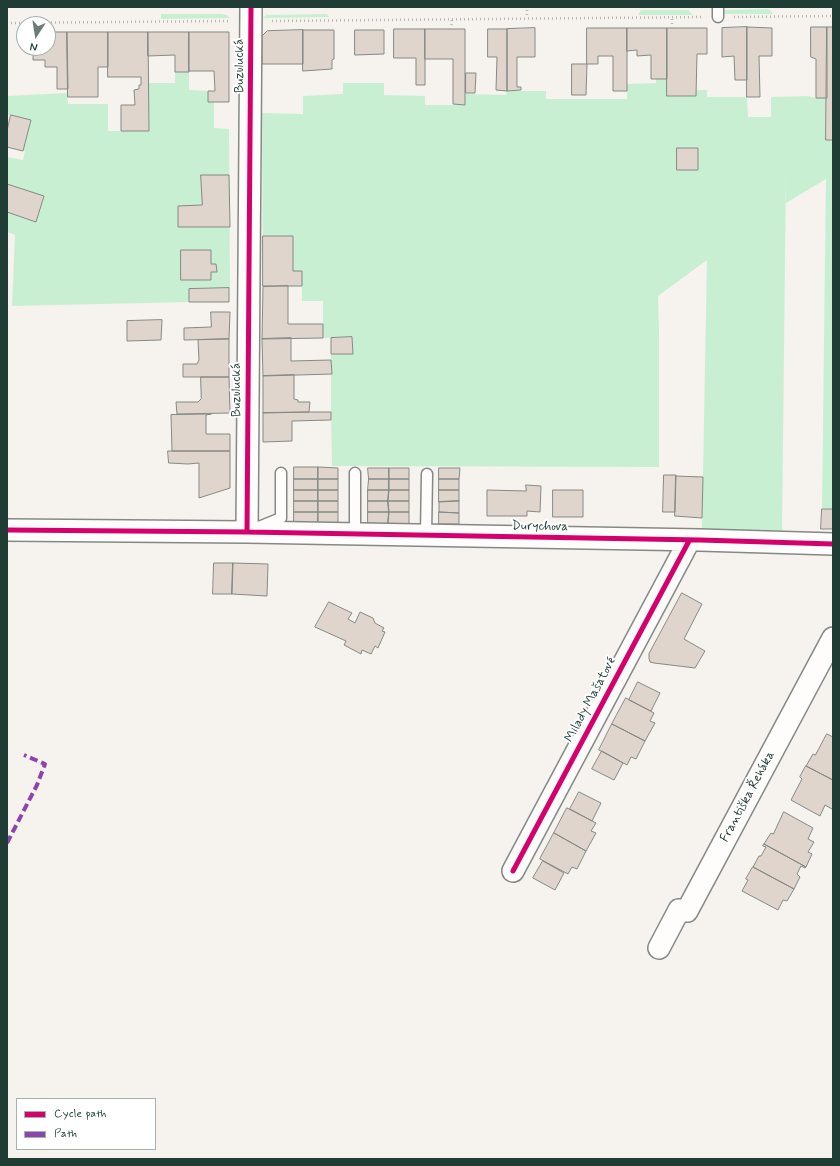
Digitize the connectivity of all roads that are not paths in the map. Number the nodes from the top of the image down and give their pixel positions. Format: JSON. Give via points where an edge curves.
{"nodes":[{"id":1,"x":251,"y":7,"type":"edge"},
{"id":2,"x":281,"y":473,"type":"dead end"},
{"id":3,"x":355,"y":474,"type":"dead end"},
{"id":4,"x":427,"y":474,"type":"dead end"},
{"id":5,"x":7,"y":530,"type":"edge"},
{"id":6,"x":247,"y":532,"type":"junction"},
{"id":7,"x":355,"y":534,"type":"junction"},
{"id":8,"x":426,"y":535,"type":"junction"},
{"id":9,"x":688,"y":540,"type":"junction"},
{"id":10,"x":833,"y":544,"type":"edge"},
{"id":11,"x":833,"y":638,"type":"edge"},
{"id":12,"x":513,"y":870,"type":"dead end"},
{"id":13,"x":659,"y":948,"type":"dead end"}],
"edges":[{"from":1,"to":6,"type":"street","name":"Buzulucká"},
{"from":2,"to":6,"type":"lane","via":[[280,518]]},
{"from":3,"to":7,"type":"lane"},
{"from":4,"to":8,"type":"lane"},
{"from":5,"to":6,"type":"street"},
{"from":6,"to":7,"type":"street","name":"Durychova"},
{"from":7,"to":8,"type":"street","name":"Durychova"},
{"from":8,"to":9,"type":"street","name":"Durychova"},
{"from":9,"to":10,"type":"street","name":"Durychova"},
{"from":9,"to":12,"type":"street","name":"Milady Mašatové"},
{"from":11,"to":13,"type":"street","name":"Františka Řeháka","via":[[687,910],[679,910]]}]}
